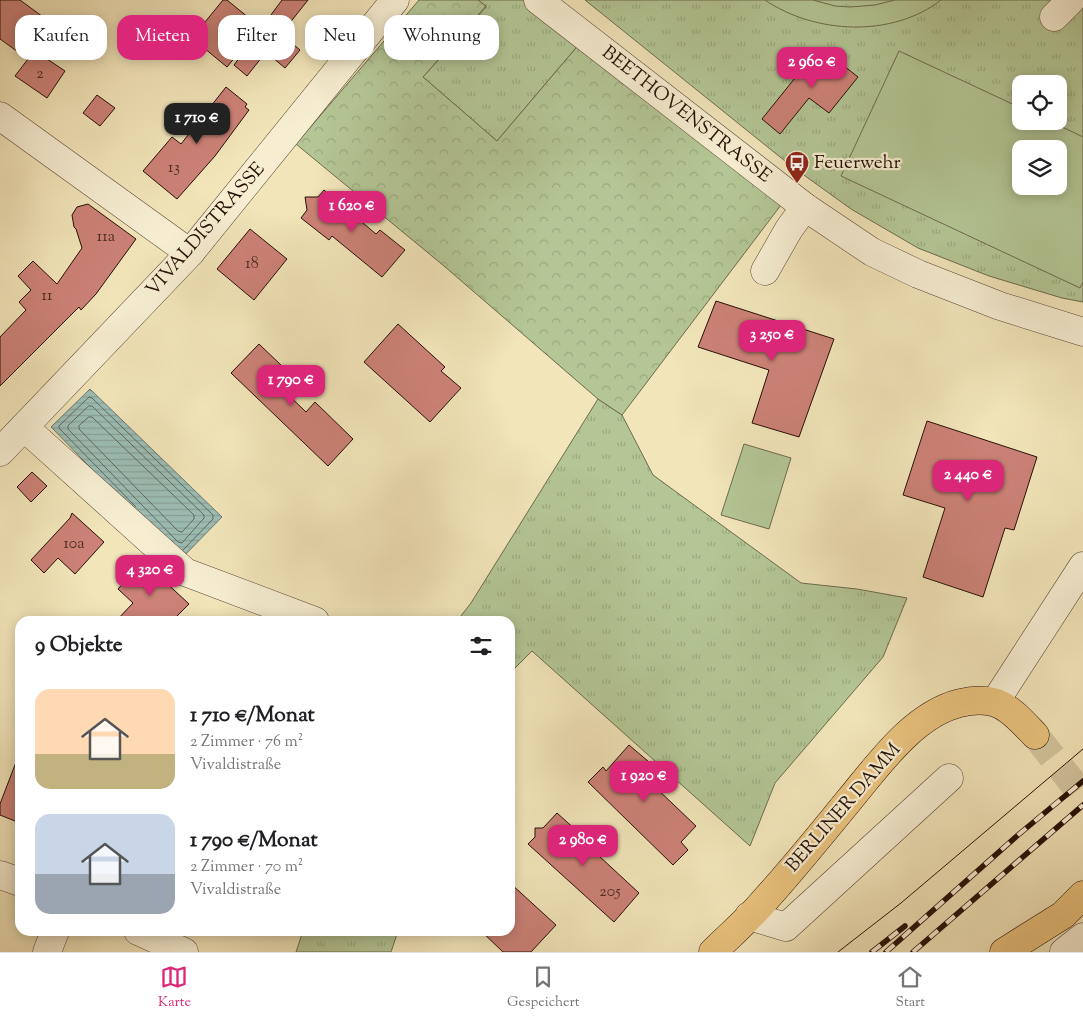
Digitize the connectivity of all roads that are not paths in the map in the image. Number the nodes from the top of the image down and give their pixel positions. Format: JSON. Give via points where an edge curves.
{"nodes":[{"id":1,"x":395,"y":0,"type":"edge"},
{"id":2,"x":538,"y":0,"type":"edge"},
{"id":3,"x":0,"y":116,"type":"edge"},
{"id":4,"x":805,"y":207,"type":"junction"},
{"id":5,"x":190,"y":253,"type":"junction"},
{"id":6,"x":766,"y":271,"type":"dead end"},
{"id":7,"x":1083,"y":332,"type":"edge"},
{"id":8,"x":24,"y":427,"type":"junction"},
{"id":9,"x":0,"y":452,"type":"edge"},
{"id":10,"x":1083,"y":566,"type":"edge"},
{"id":11,"x":302,"y":616,"type":"edge"},
{"id":12,"x":995,"y":702,"type":"junction"},
{"id":13,"x":1035,"y":735,"type":"tunnel mouth"},
{"id":14,"x":949,"y":778,"type":"dead end"},
{"id":15,"x":0,"y":875,"type":"edge"},
{"id":16,"x":15,"y":880,"type":"edge"},
{"id":17,"x":1083,"y":895,"type":"edge"},
{"id":18,"x":749,"y":916,"type":"junction"},
{"id":19,"x":53,"y":936,"type":"edge"},
{"id":20,"x":149,"y":936,"type":"edge"},
{"id":21,"x":1083,"y":937,"type":"edge"},
{"id":22,"x":47,"y":952,"type":"edge"},
{"id":23,"x":184,"y":952,"type":"edge"},
{"id":24,"x":713,"y":952,"type":"edge"},
{"id":25,"x":1004,"y":952,"type":"edge"},
{"id":26,"x":1064,"y":952,"type":"edge"}],
"edges":[{"from":1,"to":5,"type":"street","name":"VIVALDISTRASSE"},
{"from":2,"to":4,"type":"street","name":"BEETHOVENSTRASSE"},
{"from":3,"to":5,"type":"street"},
{"from":4,"to":6,"type":"street"},
{"from":4,"to":7,"type":"street","name":"BEETHOVENSTRASSE","via":[[872,252],[918,274],[1000,306]]},
{"from":5,"to":8,"type":"street","name":"VIVALDISTRASSE"},
{"from":8,"to":9,"type":"street","name":"VIVALDISTRASSE"},
{"from":8,"to":11,"type":"street","via":[[185,572]]},
{"from":10,"to":12,"type":"street"},
{"from":12,"to":13,"type":"main road","via":[[1012,711]]},
{"from":12,"to":18,"type":"main road","name":"BERLINER DAMM","via":[[960,703],[917,724],[888,753]]},
{"from":14,"to":18,"type":"street","via":[[786,927]]},
{"from":15,"to":16,"type":"street"},
{"from":17,"to":25,"type":"main road","via":[[1063,915]]},
{"from":18,"to":24,"type":"main road","name":"BERLINER DAMM"},
{"from":19,"to":22,"type":"street"},
{"from":20,"to":23,"type":"street"},
{"from":21,"to":26,"type":"street"}]}
